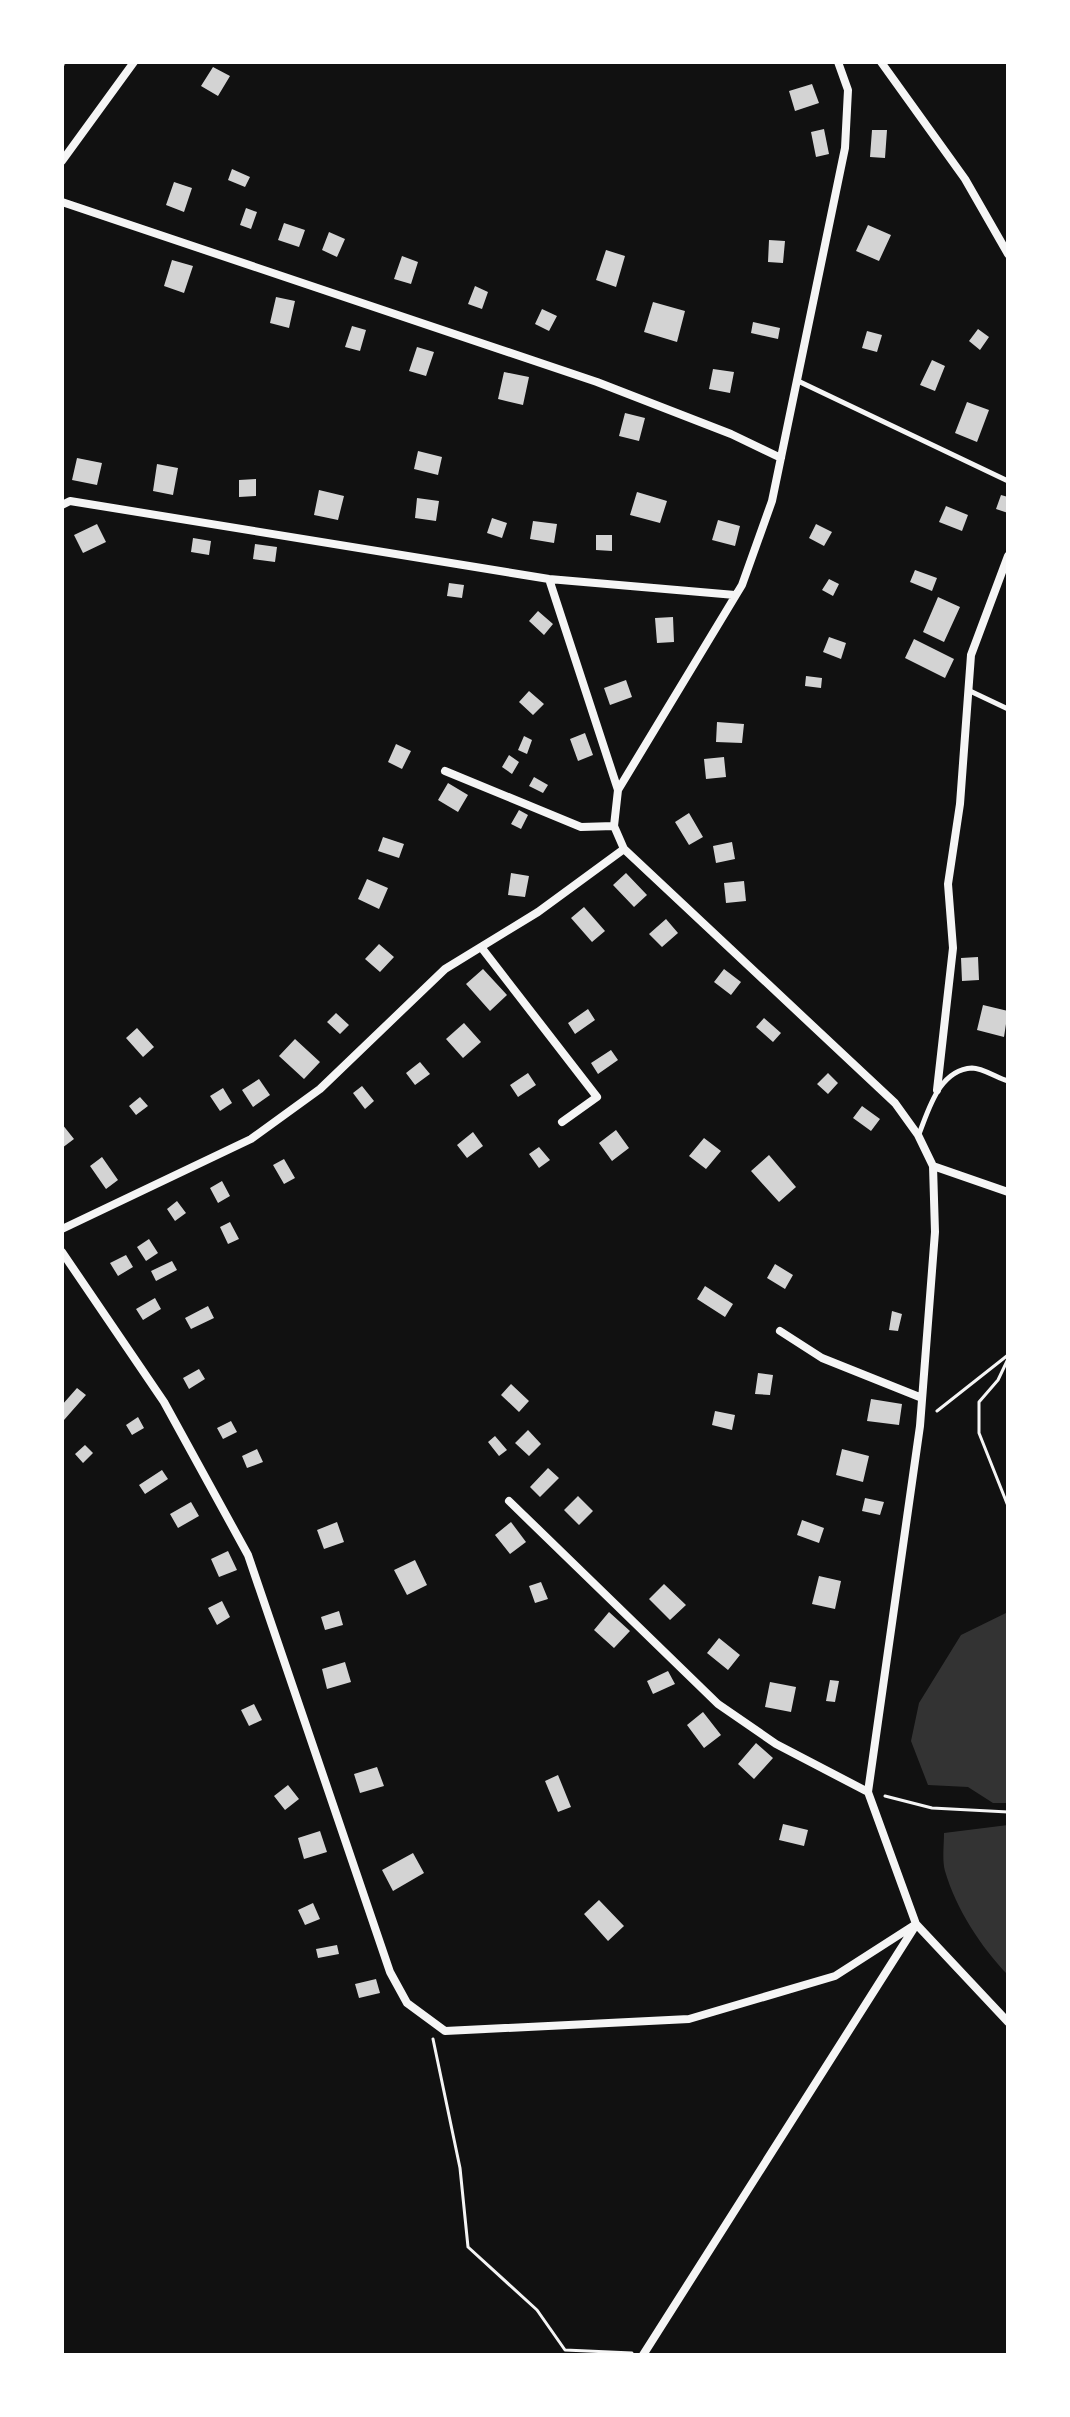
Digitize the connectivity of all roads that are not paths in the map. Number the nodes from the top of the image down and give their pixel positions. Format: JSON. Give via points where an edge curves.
{"nodes":[{"id":1,"x":134,"y":62,"type":"edge"},
{"id":2,"x":838,"y":62,"type":"edge"},
{"id":3,"x":881,"y":62,"type":"edge"},
{"id":4,"x":62,"y":161,"type":"edge"},
{"id":5,"x":62,"y":202,"type":"edge"},
{"id":6,"x":1008,"y":254,"type":"edge"},
{"id":7,"x":797,"y":380,"type":"junction"},
{"id":8,"x":781,"y":458,"type":"junction"},
{"id":9,"x":1008,"y":481,"type":"edge"},
{"id":10,"x":62,"y":505,"type":"edge"},
{"id":11,"x":1008,"y":556,"type":"edge"},
{"id":12,"x":549,"y":579,"type":"junction"},
{"id":13,"x":735,"y":595,"type":"junction"},
{"id":14,"x":970,"y":691,"type":"junction"},
{"id":15,"x":1008,"y":709,"type":"edge"},
{"id":16,"x":445,"y":771,"type":"dead end"},
{"id":17,"x":618,"y":790,"type":"junction"},
{"id":18,"x":614,"y":826,"type":"junction"},
{"id":19,"x":624,"y":849,"type":"junction"},
{"id":20,"x":481,"y":947,"type":"junction"},
{"id":21,"x":1008,"y":1081,"type":"edge"},
{"id":22,"x":937,"y":1090,"type":"junction"},
{"id":23,"x":562,"y":1122,"type":"dead end"},
{"id":24,"x":918,"y":1135,"type":"junction"},
{"id":25,"x":933,"y":1166,"type":"junction"},
{"id":26,"x":1008,"y":1192,"type":"edge"},
{"id":27,"x":62,"y":1229,"type":"edge"},
{"id":28,"x":62,"y":1252,"type":"edge"},
{"id":29,"x":780,"y":1331,"type":"dead end"},
{"id":30,"x":922,"y":1398,"type":"junction"},
{"id":31,"x":509,"y":1501,"type":"dead end"},
{"id":32,"x":868,"y":1792,"type":"junction"},
{"id":33,"x":916,"y":1924,"type":"junction"},
{"id":34,"x":1008,"y":2022,"type":"edge"},
{"id":35,"x":643,"y":2355,"type":"edge"}],
"edges":[{"from":1,"to":4,"type":"street"},
{"from":2,"to":7,"type":"street","via":[[848,90],[845,148]]},
{"from":3,"to":6,"type":"street","via":[[965,179]]},
{"from":5,"to":8,"type":"street","via":[[597,382]]},
{"from":7,"to":8,"type":"street"},
{"from":7,"to":9,"type":"lane"},
{"from":8,"to":13,"type":"street","via":[[772,501]]},
{"from":10,"to":12,"type":"street","via":[[70,501]]},
{"from":11,"to":14,"type":"street","via":[[971,655]]},
{"from":12,"to":13,"type":"street"},
{"from":12,"to":17,"type":"street"},
{"from":13,"to":17,"type":"street"},
{"from":14,"to":15,"type":"lane"},
{"from":14,"to":22,"type":"street","via":[[948,884],[953,948]]},
{"from":16,"to":18,"type":"street","via":[[581,827]]},
{"from":17,"to":18,"type":"street"},
{"from":18,"to":19,"type":"street"},
{"from":19,"to":20,"type":"street"},
{"from":19,"to":24,"type":"street","via":[[895,1103]]},
{"from":20,"to":23,"type":"street","via":[[597,1097]]},
{"from":20,"to":27,"type":"street","via":[[445,969],[320,1089],[251,1139]]},
{"from":21,"to":22,"type":"lane","via":[[975,1068],[956,1072]]},
{"from":22,"to":24,"type":"lane"},
{"from":24,"to":25,"type":"street"},
{"from":25,"to":26,"type":"street"},
{"from":25,"to":30,"type":"street","via":[[935,1232]]},
{"from":28,"to":33,"type":"street","via":[[164,1402],[248,1555],[390,1972],[407,2003],[445,2031],[689,2019],[835,1976]]},
{"from":29,"to":30,"type":"street","via":[[822,1358]]},
{"from":30,"to":32,"type":"street"},
{"from":31,"to":32,"type":"street","via":[[718,1704],[776,1744]]},
{"from":32,"to":33,"type":"street"},
{"from":33,"to":34,"type":"street"},
{"from":33,"to":35,"type":"street"}]}
